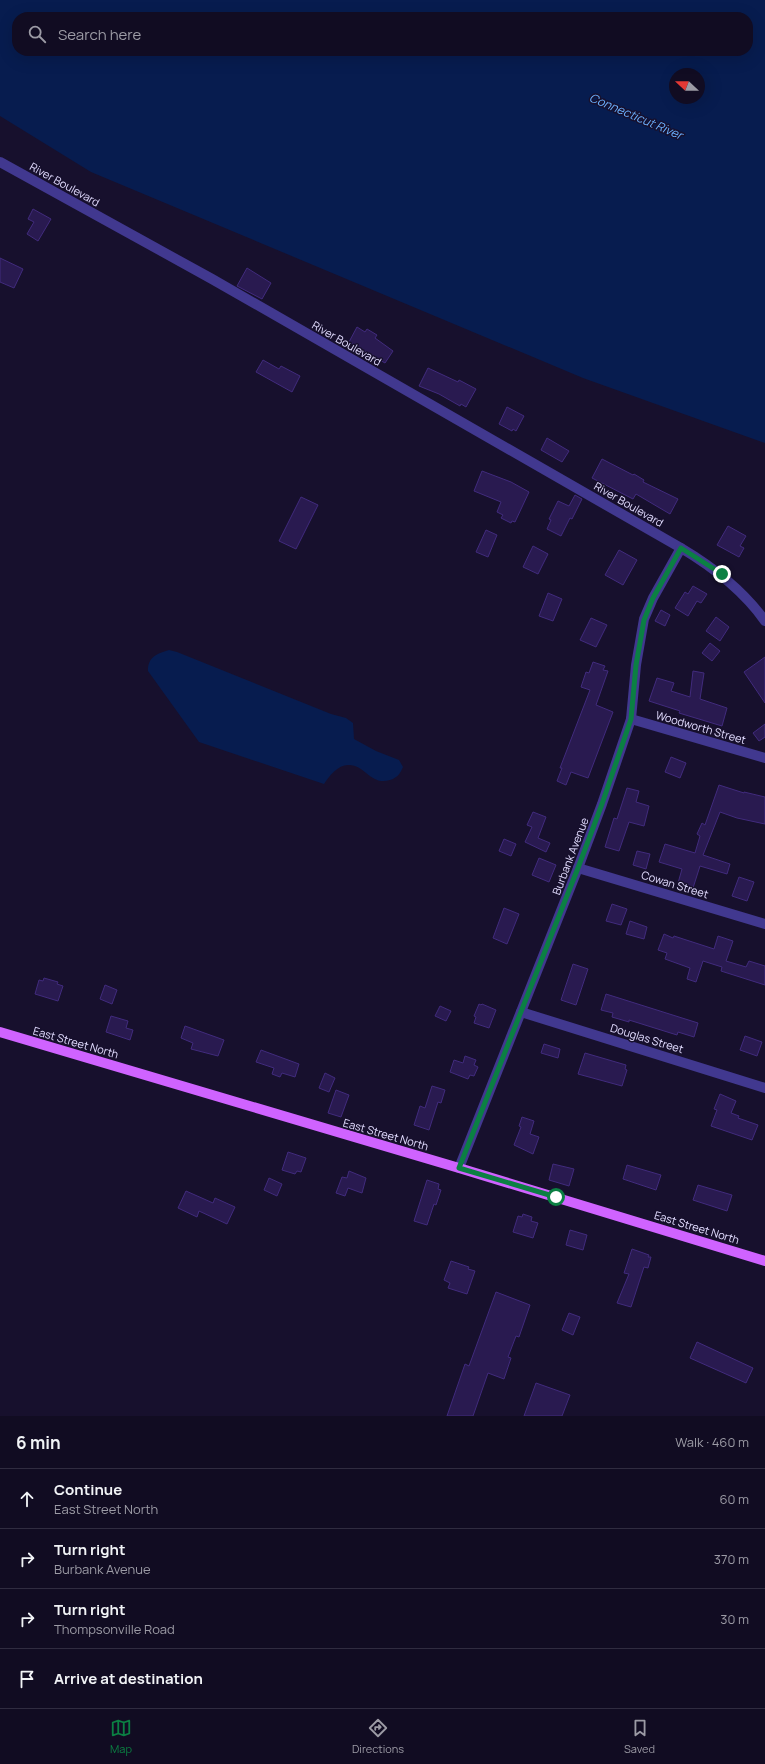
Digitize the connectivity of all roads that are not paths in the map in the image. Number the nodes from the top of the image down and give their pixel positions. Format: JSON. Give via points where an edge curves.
{"nodes":[{"id":1,"x":0,"y":162,"type":"edge"},
{"id":2,"x":681,"y":548,"type":"junction"},
{"id":3,"x":765,"y":621,"type":"edge"},
{"id":4,"x":631,"y":719,"type":"junction"},
{"id":5,"x":765,"y":758,"type":"edge"},
{"id":6,"x":578,"y":868,"type":"junction"},
{"id":7,"x":765,"y":924,"type":"edge"},
{"id":8,"x":521,"y":1012,"type":"junction"},
{"id":9,"x":0,"y":1032,"type":"edge"},
{"id":10,"x":765,"y":1088,"type":"edge"},
{"id":11,"x":459,"y":1168,"type":"junction"},
{"id":12,"x":765,"y":1261,"type":"edge"}],
"edges":[{"from":1,"to":2,"type":"street","name":"River Boulevard","via":[[212,279]]},
{"from":2,"to":3,"type":"street","name":"River Boulevard","via":[[722,574],[756,608]]},
{"from":2,"to":4,"type":"street","name":"Burbank Avenue","via":[[653,598],[644,620],[636,665]]},
{"from":4,"to":5,"type":"street","name":"Woodworth Street"},
{"from":4,"to":6,"type":"street","name":"Burbank Avenue"},
{"from":6,"to":7,"type":"street","name":"Cowan Street"},
{"from":6,"to":8,"type":"street","name":"Burbank Avenue"},
{"from":8,"to":10,"type":"street","name":"Douglas Street"},
{"from":8,"to":11,"type":"street","name":"Burbank Avenue"},
{"from":9,"to":11,"type":"main road","name":"East Street North"},
{"from":11,"to":12,"type":"main road","name":"East Street North"}]}
